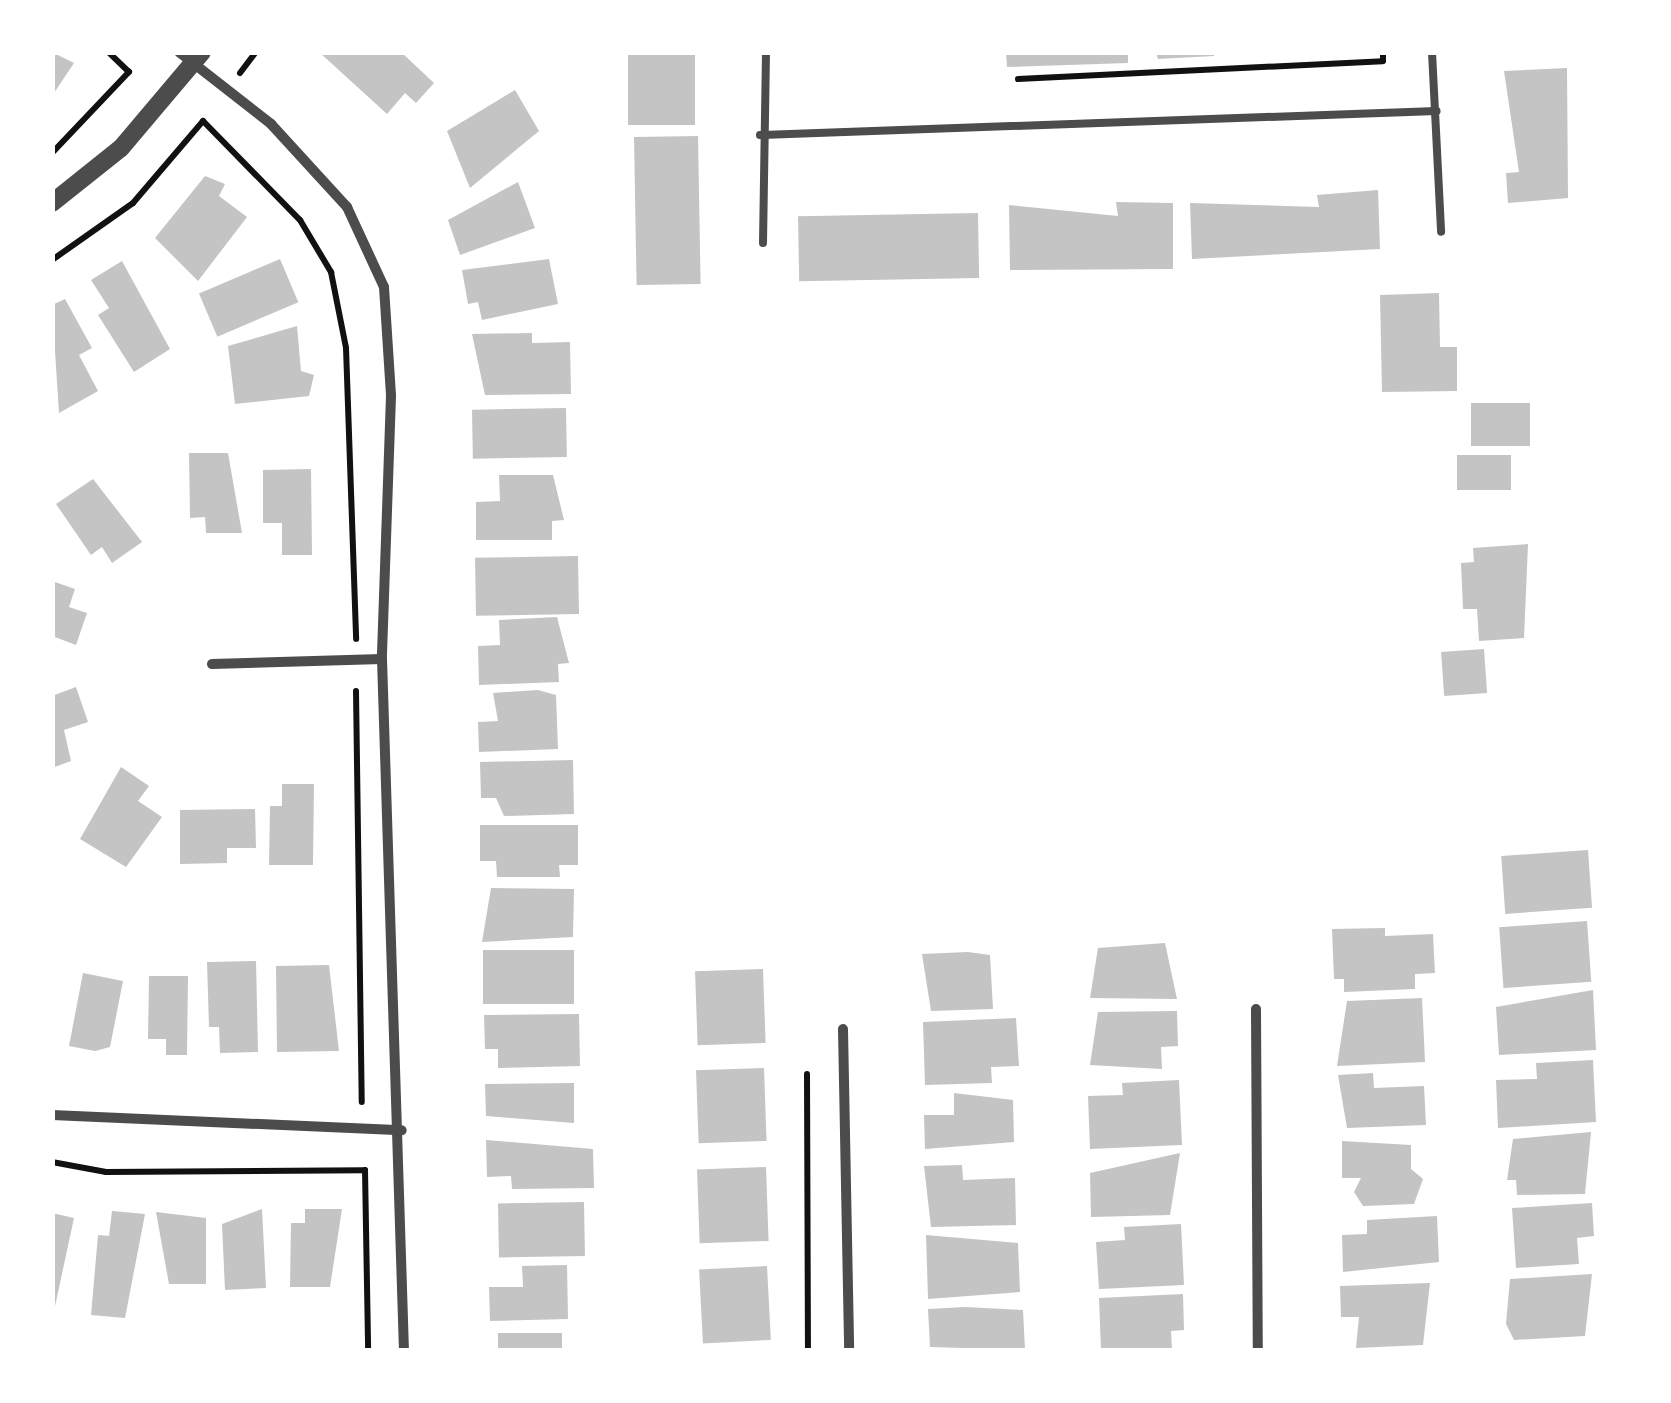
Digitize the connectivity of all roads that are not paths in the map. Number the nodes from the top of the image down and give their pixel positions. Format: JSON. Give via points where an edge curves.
{"nodes":[{"id":1,"x":766,"y":52,"type":"edge"},
{"id":2,"x":1432,"y":52,"type":"edge"},
{"id":3,"x":191,"y":56,"type":"edge"},
{"id":4,"x":1437,"y":112,"type":"junction"},
{"id":5,"x":760,"y":135,"type":"junction"},
{"id":6,"x":52,"y":204,"type":"edge"},
{"id":7,"x":1441,"y":232,"type":"dead end"},
{"id":8,"x":763,"y":243,"type":"dead end"},
{"id":9,"x":382,"y":659,"type":"junction"},
{"id":10,"x":212,"y":664,"type":"dead end"},
{"id":11,"x":1256,"y":1010,"type":"dead end"},
{"id":12,"x":843,"y":1029,"type":"dead end"},
{"id":13,"x":52,"y":1115,"type":"edge"},
{"id":14,"x":402,"y":1130,"type":"junction"},
{"id":15,"x":404,"y":1350,"type":"edge"},
{"id":16,"x":848,"y":1350,"type":"edge"},
{"id":17,"x":1258,"y":1350,"type":"edge"}],
"edges":[{"from":1,"to":5,"type":"lane"},
{"from":2,"to":4,"type":"lane"},
{"from":3,"to":6,"type":"street","via":[[122,148]]},
{"from":3,"to":9,"type":"street","via":[[271,124],[348,208],[384,288],[391,396]]},
{"from":4,"to":5,"type":"lane"},
{"from":4,"to":7,"type":"lane"},
{"from":5,"to":8,"type":"lane"},
{"from":9,"to":10,"type":"street"},
{"from":9,"to":14,"type":"street"},
{"from":11,"to":17,"type":"street"},
{"from":12,"to":16,"type":"street"},
{"from":13,"to":14,"type":"street"},
{"from":14,"to":15,"type":"street"}]}
